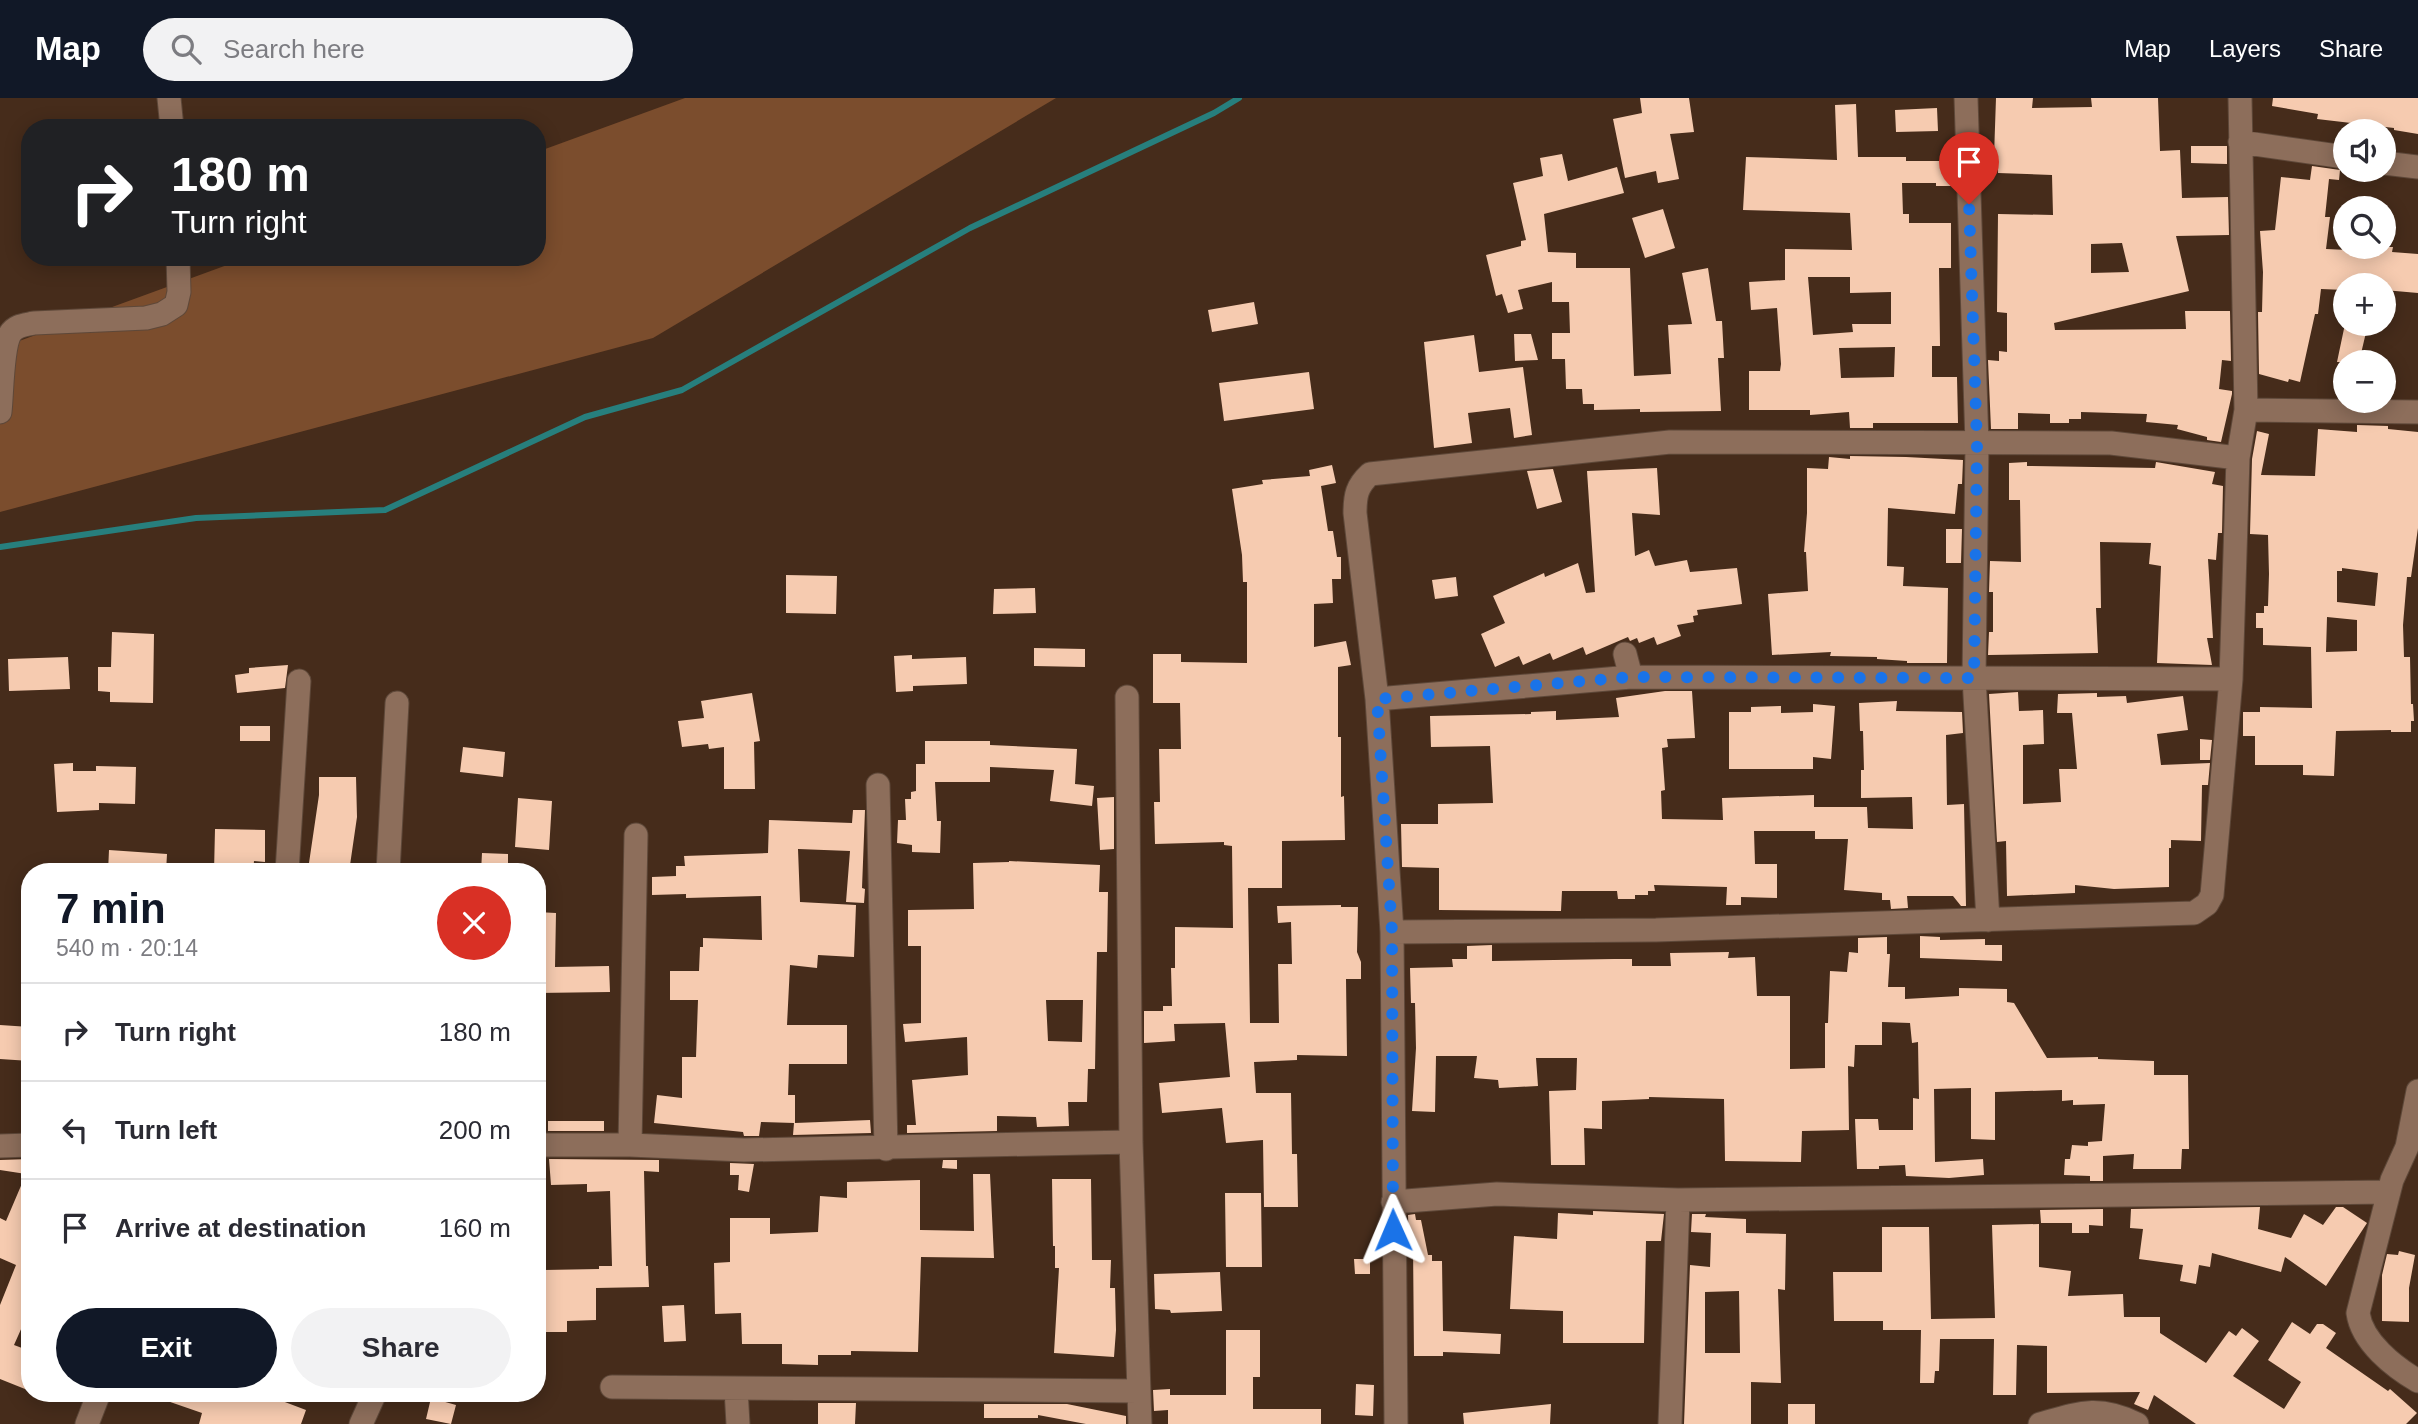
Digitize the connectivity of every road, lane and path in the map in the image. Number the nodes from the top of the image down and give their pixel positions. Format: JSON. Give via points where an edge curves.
{"nodes":[{"id":1,"x":169,"y":98,"type":"edge"},
{"id":2,"x":1966,"y":98,"type":"edge"},
{"id":3,"x":2240,"y":98,"type":"edge"},
{"id":4,"x":171,"y":119,"type":"edge"},
{"id":5,"x":2240,"y":142,"type":"junction"},
{"id":6,"x":2333,"y":155,"type":"edge"},
{"id":7,"x":2396,"y":164,"type":"edge"},
{"id":8,"x":2418,"y":167,"type":"edge"},
{"id":9,"x":178,"y":266,"type":"edge"},
{"id":10,"x":5,"y":334,"type":"edge"},
{"id":11,"x":2246,"y":410,"type":"junction"},
{"id":12,"x":0,"y":412,"type":"edge"},
{"id":13,"x":2418,"y":412,"type":"edge"},
{"id":14,"x":1977,"y":444,"type":"junction"},
{"id":15,"x":2238,"y":458,"type":"junction"},
{"id":16,"x":1625,"y":654,"type":"dead end"},
{"id":17,"x":1631,"y":677,"type":"junction"},
{"id":18,"x":1974,"y":678,"type":"junction"},
{"id":19,"x":2231,"y":679,"type":"junction"},
{"id":20,"x":299,"y":681,"type":"dead end"},
{"id":21,"x":1127,"y":697,"type":"dead end"},
{"id":22,"x":1377,"y":699,"type":"junction"},
{"id":23,"x":397,"y":703,"type":"dead end"},
{"id":24,"x":878,"y":785,"type":"dead end"},
{"id":25,"x":636,"y":835,"type":"dead end"},
{"id":26,"x":288,"y":863,"type":"edge"},
{"id":27,"x":388,"y":863,"type":"edge"},
{"id":28,"x":1988,"y":920,"type":"junction"},
{"id":29,"x":1392,"y":932,"type":"junction"},
{"id":30,"x":2418,"y":1091,"type":"edge"},
{"id":31,"x":1131,"y":1142,"type":"junction"},
{"id":32,"x":2412,"y":1144,"type":"edge"},
{"id":33,"x":21,"y":1145,"type":"edge"},
{"id":34,"x":546,"y":1145,"type":"edge"},
{"id":35,"x":630,"y":1145,"type":"junction"},
{"id":36,"x":0,"y":1146,"type":"edge"},
{"id":37,"x":886,"y":1149,"type":"junction"},
{"id":38,"x":2389,"y":1192,"type":"junction"},
{"id":39,"x":1678,"y":1200,"type":"junction"},
{"id":40,"x":1393,"y":1202,"type":"junction"},
{"id":41,"x":2418,"y":1381,"type":"edge"},
{"id":42,"x":612,"y":1387,"type":"dead end"},
{"id":43,"x":736,"y":1389,"type":"junction"},
{"id":44,"x":1138,"y":1391,"type":"junction"},
{"id":45,"x":96,"y":1402,"type":"edge"},
{"id":46,"x":371,"y":1402,"type":"edge"},
{"id":47,"x":87,"y":1424,"type":"edge"},
{"id":48,"x":361,"y":1424,"type":"edge"},
{"id":49,"x":738,"y":1424,"type":"edge"},
{"id":50,"x":1140,"y":1424,"type":"edge"},
{"id":51,"x":1396,"y":1424,"type":"edge"},
{"id":52,"x":1670,"y":1424,"type":"edge"},
{"id":53,"x":2040,"y":1424,"type":"edge"},
{"id":54,"x":2137,"y":1424,"type":"edge"}],
"edges":[{"from":1,"to":4,"type":"street"},
{"from":2,"to":14,"type":"street"},
{"from":3,"to":5,"type":"street"},
{"from":5,"to":6,"type":"street"},
{"from":5,"to":11,"type":"street"},
{"from":7,"to":8,"type":"street"},
{"from":9,"to":10,"type":"street","via":[[176,304],[162,314],[34,323]]},
{"from":10,"to":12,"type":"street"},
{"from":11,"to":13,"type":"street"},
{"from":11,"to":15,"type":"street"},
{"from":14,"to":15,"type":"street","via":[[2111,443]]},
{"from":14,"to":18,"type":"street"},
{"from":14,"to":22,"type":"street","via":[[1670,442],[1370,474],[1359,485],[1355,513]]},
{"from":15,"to":19,"type":"street"},
{"from":16,"to":17,"type":"street"},
{"from":17,"to":18,"type":"street"},
{"from":17,"to":22,"type":"street"},
{"from":18,"to":19,"type":"street"},
{"from":18,"to":28,"type":"street"},
{"from":19,"to":28,"type":"street","via":[[2212,895],[2201,910]]},
{"from":20,"to":26,"type":"street"},
{"from":21,"to":31,"type":"street"},
{"from":22,"to":29,"type":"street"},
{"from":23,"to":27,"type":"street"},
{"from":24,"to":37,"type":"street"},
{"from":25,"to":35,"type":"street"},
{"from":28,"to":29,"type":"street"},
{"from":29,"to":40,"type":"street"},
{"from":30,"to":32,"type":"street"},
{"from":31,"to":37,"type":"street"},
{"from":31,"to":44,"type":"street"},
{"from":32,"to":38,"type":"street"},
{"from":33,"to":36,"type":"street"},
{"from":34,"to":35,"type":"street"},
{"from":35,"to":37,"type":"street"},
{"from":38,"to":39,"type":"street"},
{"from":38,"to":41,"type":"street","via":[[2358,1313],[2360,1324],[2385,1356]]},
{"from":39,"to":40,"type":"street","via":[[1497,1194]]},
{"from":39,"to":52,"type":"street"},
{"from":40,"to":51,"type":"street"},
{"from":42,"to":43,"type":"street"},
{"from":43,"to":44,"type":"street"},
{"from":43,"to":49,"type":"street"},
{"from":44,"to":50,"type":"street"},
{"from":45,"to":47,"type":"street"},
{"from":46,"to":48,"type":"street"},
{"from":53,"to":54,"type":"street","via":[[2106,1412]]}]}
